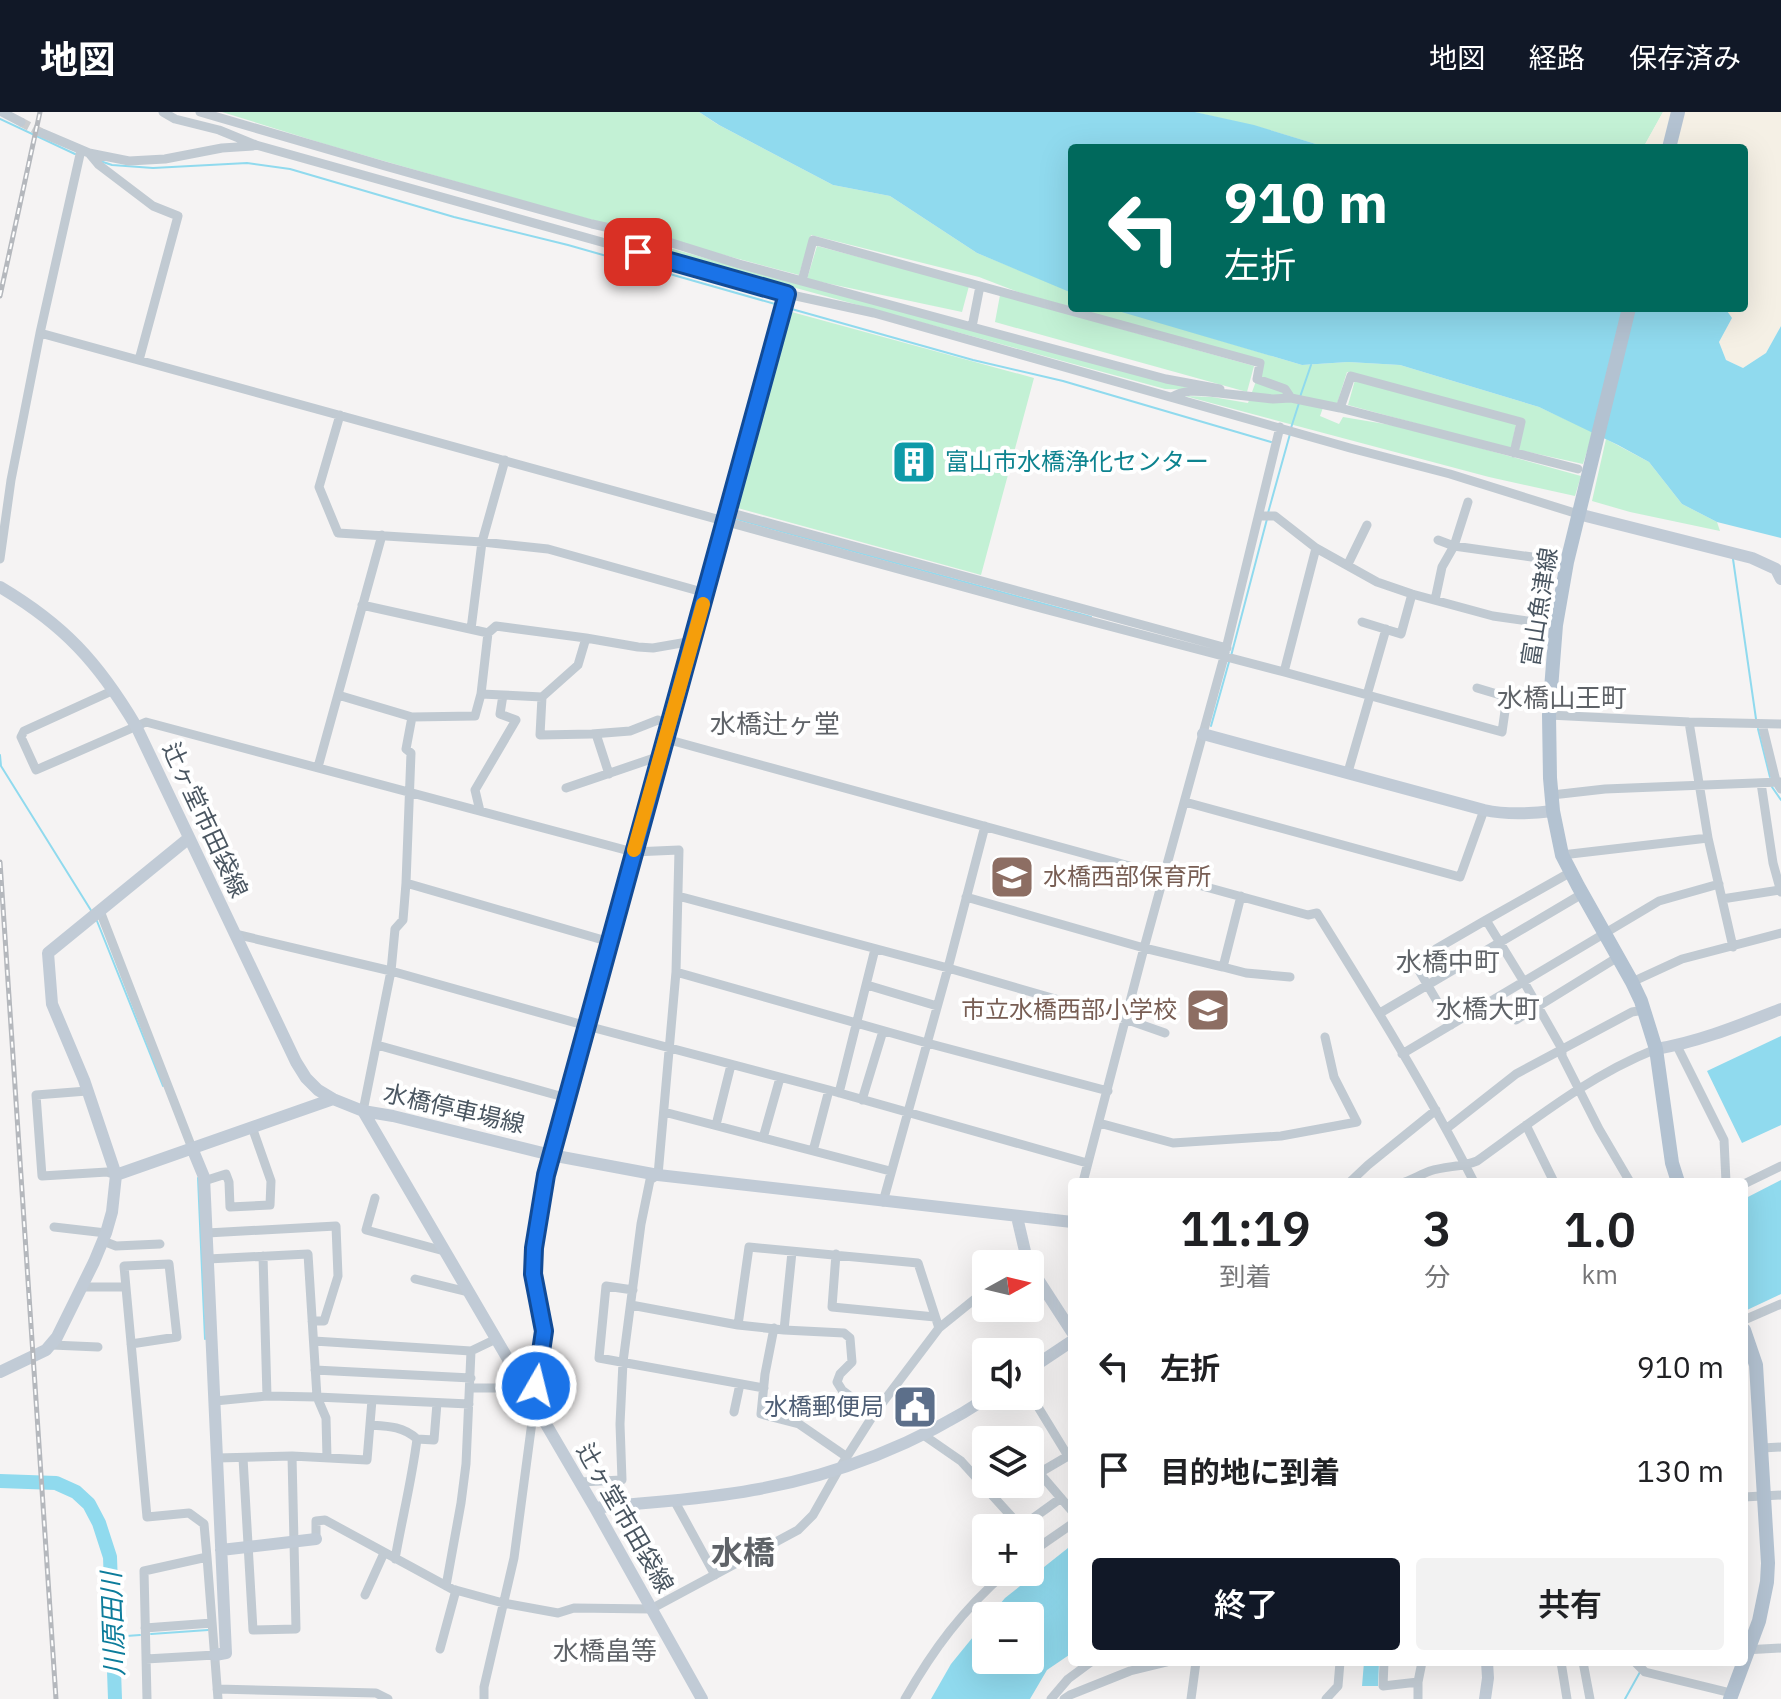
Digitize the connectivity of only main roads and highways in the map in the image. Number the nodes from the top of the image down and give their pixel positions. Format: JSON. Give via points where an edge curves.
{"nodes":[{"id":1,"x":1678,"y":112,"type":"edge"},
{"id":2,"x":1670,"y":144,"type":"edge"},
{"id":3,"x":1628,"y":312,"type":"edge"},
{"id":4,"x":1580,"y":507,"type":"junction"},
{"id":5,"x":1779,"y":573,"type":"edge"},
{"id":6,"x":0,"y":587,"type":"edge"},
{"id":7,"x":1203,"y":734,"type":"road end"},
{"id":8,"x":1553,"y":811,"type":"junction"},
{"id":9,"x":189,"y":838,"type":"junction"},
{"id":10,"x":633,"y":852,"type":"road end"},
{"id":11,"x":1781,"y":1009,"type":"edge"},
{"id":12,"x":1656,"y":1049,"type":"junction"},
{"id":13,"x":333,"y":1099,"type":"junction"},
{"id":14,"x":363,"y":1111,"type":"junction"},
{"id":15,"x":192,"y":1148,"type":"junction"},
{"id":16,"x":551,"y":1155,"type":"junction"},
{"id":17,"x":116,"y":1175,"type":"junction"},
{"id":18,"x":1677,"y":1178,"type":"edge"},
{"id":19,"x":1017,"y":1217,"type":"junction"},
{"id":20,"x":1068,"y":1222,"type":"edge"},
{"id":21,"x":1025,"y":1250,"type":"edge"},
{"id":22,"x":1044,"y":1289,"type":"edge"},
{"id":23,"x":1068,"y":1326,"type":"edge"},
{"id":24,"x":1748,"y":1342,"type":"edge"},
{"id":25,"x":1068,"y":1344,"type":"edge"},
{"id":26,"x":1044,"y":1360,"type":"edge"},
{"id":27,"x":3,"y":1367,"type":"edge"},
{"id":28,"x":1752,"y":1396,"type":"edge"},
{"id":29,"x":972,"y":1406,"type":"edge"},
{"id":30,"x":595,"y":1508,"type":"junction"},
{"id":31,"x":316,"y":1539,"type":"road end"},
{"id":32,"x":221,"y":1550,"type":"junction"},
{"id":33,"x":1774,"y":1564,"type":"edge"},
{"id":34,"x":1748,"y":1647,"type":"edge"},
{"id":35,"x":215,"y":1655,"type":"road end"},
{"id":36,"x":1487,"y":1666,"type":"edge"},
{"id":37,"x":1741,"y":1666,"type":"edge"},
{"id":38,"x":1731,"y":1696,"type":"edge"},
{"id":39,"x":702,"y":1699,"type":"edge"},
{"id":40,"x":1485,"y":1699,"type":"edge"}],
"edges":[{"from":1,"to":2,"type":"main road"},
{"from":3,"to":4,"type":"main road","name":"富山魚津線"},
{"from":4,"to":5,"type":"main road","via":[[1752,558]]},
{"from":4,"to":8,"type":"main road","name":"富山魚津線","via":[[1556,625],[1549,715]]},
{"from":6,"to":9,"type":"main road","name":"辻ヶ堂市田袋線","via":[[69,637],[114,690]]},
{"from":7,"to":8,"type":"main road","via":[[1484,810]]},
{"from":8,"to":12,"type":"main road","name":"富山魚津線","via":[[1562,855],[1632,982]]},
{"from":9,"to":13,"type":"main road","name":"辻ヶ堂市田袋線","via":[[296,1062],[306,1078]]},
{"from":9,"to":17,"type":"main road","via":[[48,953],[52,1004]]},
{"from":10,"to":16,"type":"main road"},
{"from":11,"to":12,"type":"main road"},
{"from":12,"to":18,"type":"main road","name":"富山魚津線"},
{"from":13,"to":14,"type":"main road","name":"水橋停車場線"},
{"from":13,"to":15,"type":"main road"},
{"from":14,"to":16,"type":"main road","name":"水橋停車場線"},
{"from":14,"to":30,"type":"main road","name":"辻ヶ堂市田袋線"},
{"from":15,"to":17,"type":"main road"},
{"from":15,"to":32,"type":"main road","via":[[204,1181]]},
{"from":16,"to":19,"type":"main road","name":"水橋停車場線","via":[[658,1175]]},
{"from":17,"to":27,"type":"main road","via":[[104,1237],[52,1345]]},
{"from":19,"to":20,"type":"main road","name":"水橋停車場線"},
{"from":19,"to":21,"type":"main road"},
{"from":22,"to":23,"type":"main road"},
{"from":24,"to":28,"type":"main road","via":[[1756,1365]]},
{"from":25,"to":26,"type":"main road"},
{"from":28,"to":33,"type":"main road"},
{"from":29,"to":30,"type":"main road","via":[[839,1469],[785,1484]]},
{"from":30,"to":39,"type":"main road","name":"辻ヶ堂市田袋線"},
{"from":31,"to":32,"type":"main road"},
{"from":32,"to":35,"type":"main road","via":[[226,1653]]},
{"from":33,"to":34,"type":"main road"},
{"from":36,"to":40,"type":"main road"},
{"from":37,"to":38,"type":"main road"}]}
